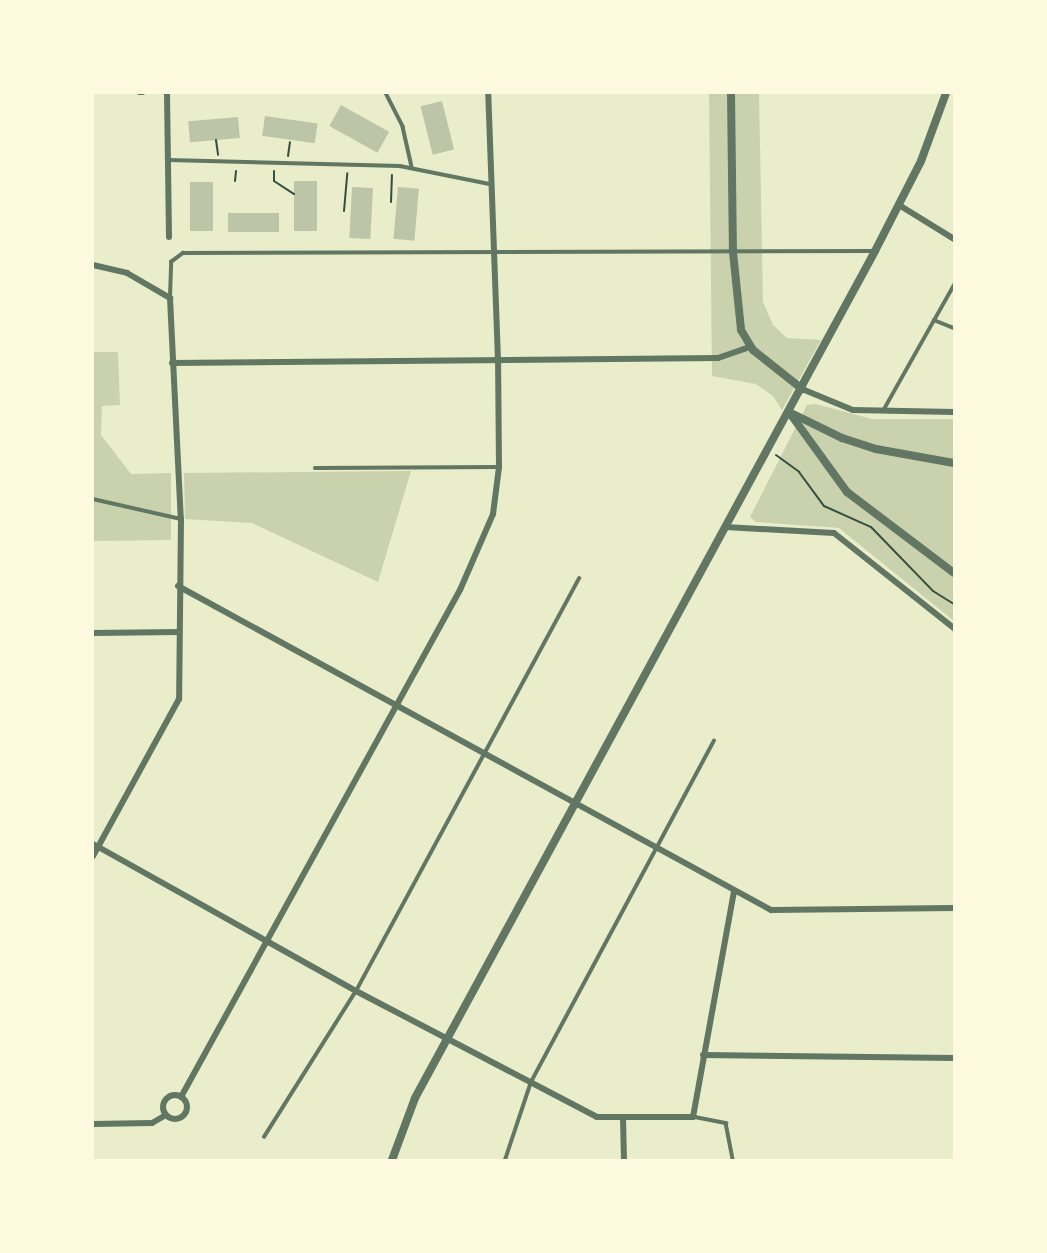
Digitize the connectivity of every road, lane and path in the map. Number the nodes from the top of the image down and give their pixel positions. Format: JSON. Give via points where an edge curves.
{"nodes":[{"id":1,"x":167,"y":93,"type":"edge"},
{"id":2,"x":386,"y":93,"type":"edge"},
{"id":3,"x":488,"y":93,"type":"edge"},
{"id":4,"x":731,"y":93,"type":"edge"},
{"id":5,"x":946,"y":93,"type":"edge"},
{"id":6,"x":216,"y":140,"type":"dead end"},
{"id":7,"x":290,"y":142,"type":"dead end"},
{"id":8,"x":218,"y":159,"type":"junction"},
{"id":9,"x":169,"y":160,"type":"junction"},
{"id":10,"x":274,"y":160,"type":"junction"},
{"id":11,"x":288,"y":160,"type":"junction"},
{"id":12,"x":348,"y":163,"type":"junction"},
{"id":13,"x":392,"y":166,"type":"junction"},
{"id":14,"x":412,"y":167,"type":"junction"},
{"id":15,"x":489,"y":184,"type":"junction"},
{"id":16,"x":294,"y":194,"type":"dead end"},
{"id":17,"x":391,"y":202,"type":"dead end"},
{"id":18,"x":899,"y":205,"type":"junction"},
{"id":19,"x":344,"y":211,"type":"dead end"},
{"id":20,"x":169,"y":237,"type":"dead end"},
{"id":21,"x":954,"y":239,"type":"edge"},
{"id":22,"x":875,"y":251,"type":"junction"},
{"id":23,"x":733,"y":252,"type":"junction"},
{"id":24,"x":491,"y":254,"type":"junction"},
{"id":25,"x":93,"y":265,"type":"edge"},
{"id":26,"x":954,"y":285,"type":"edge"},
{"id":27,"x":170,"y":298,"type":"junction"},
{"id":28,"x":934,"y":320,"type":"junction"},
{"id":29,"x":954,"y":328,"type":"edge"},
{"id":30,"x":750,"y":347,"type":"junction"},
{"id":31,"x":498,"y":360,"type":"junction"},
{"id":32,"x":172,"y":363,"type":"junction"},
{"id":33,"x":802,"y":389,"type":"junction"},
{"id":34,"x":789,"y":412,"type":"junction"},
{"id":35,"x":882,"y":412,"type":"junction"},
{"id":36,"x":954,"y":412,"type":"edge"},
{"id":37,"x":768,"y":449,"type":"junction"},
{"id":38,"x":954,"y":463,"type":"edge"},
{"id":39,"x":499,"y":467,"type":"junction"},
{"id":40,"x":315,"y":468,"type":"dead end"},
{"id":41,"x":93,"y":499,"type":"edge"},
{"id":42,"x":181,"y":519,"type":"junction"},
{"id":43,"x":725,"y":527,"type":"junction"},
{"id":44,"x":954,"y":573,"type":"edge"},
{"id":45,"x":579,"y":578,"type":"dead end"},
{"id":46,"x":178,"y":586,"type":"junction"},
{"id":47,"x":954,"y":604,"type":"edge"},
{"id":48,"x":954,"y":628,"type":"edge"},
{"id":49,"x":179,"y":632,"type":"junction"},
{"id":50,"x":93,"y":633,"type":"edge"},
{"id":51,"x":397,"y":706,"type":"junction"},
{"id":52,"x":714,"y":741,"type":"dead end"},
{"id":53,"x":483,"y":753,"type":"junction"},
{"id":54,"x":577,"y":804,"type":"junction"},
{"id":55,"x":96,"y":846,"type":"edge"},
{"id":56,"x":656,"y":848,"type":"junction"},
{"id":57,"x":93,"y":856,"type":"edge"},
{"id":58,"x":734,"y":891,"type":"junction"},
{"id":59,"x":954,"y":908,"type":"edge"},
{"id":60,"x":268,"y":939,"type":"junction"},
{"id":61,"x":356,"y":991,"type":"junction"},
{"id":62,"x":447,"y":1040,"type":"junction"},
{"id":63,"x":703,"y":1055,"type":"junction"},
{"id":64,"x":954,"y":1058,"type":"edge"},
{"id":65,"x":531,"y":1082,"type":"junction"},
{"id":66,"x":181,"y":1097,"type":"junction"},
{"id":67,"x":166,"y":1115,"type":"junction"},
{"id":68,"x":623,"y":1117,"type":"junction"},
{"id":69,"x":693,"y":1117,"type":"junction"},
{"id":70,"x":93,"y":1124,"type":"edge"},
{"id":71,"x":264,"y":1137,"type":"dead end"},
{"id":72,"x":392,"y":1160,"type":"edge"},
{"id":73,"x":505,"y":1160,"type":"edge"},
{"id":74,"x":624,"y":1160,"type":"edge"},
{"id":75,"x":733,"y":1160,"type":"edge"}],
"edges":[{"from":1,"to":9,"type":"street"},
{"from":2,"to":14,"type":"lane","via":[[407,140]]},
{"from":3,"to":15,"type":"street"},
{"from":4,"to":23,"type":"street"},
{"from":5,"to":18,"type":"street"},
{"from":6,"to":8,"type":"path"},
{"from":7,"to":11,"type":"path"},
{"from":8,"to":9,"type":"lane"},
{"from":8,"to":10,"type":"lane"},
{"from":9,"to":20,"type":"street"},
{"from":10,"to":11,"type":"lane"},
{"from":10,"to":16,"type":"path","via":[[274,181]]},
{"from":11,"to":12,"type":"lane"},
{"from":12,"to":13,"type":"lane"},
{"from":12,"to":19,"type":"path"},
{"from":13,"to":14,"type":"lane"},
{"from":13,"to":17,"type":"path"},
{"from":14,"to":15,"type":"lane"},
{"from":15,"to":24,"type":"street"},
{"from":18,"to":21,"type":"street"},
{"from":18,"to":22,"type":"street"},
{"from":22,"to":23,"type":"lane"},
{"from":22,"to":33,"type":"street"},
{"from":23,"to":24,"type":"lane"},
{"from":23,"to":30,"type":"street","via":[[738,314]]},
{"from":24,"to":27,"type":"lane","via":[[183,253],[171,262]]},
{"from":24,"to":31,"type":"street"},
{"from":25,"to":27,"type":"street","via":[[127,272]]},
{"from":26,"to":28,"type":"lane"},
{"from":27,"to":32,"type":"street"},
{"from":28,"to":29,"type":"lane"},
{"from":28,"to":35,"type":"lane"},
{"from":30,"to":31,"type":"street","via":[[718,358]]},
{"from":30,"to":33,"type":"street"},
{"from":31,"to":32,"type":"street"},
{"from":31,"to":39,"type":"street"},
{"from":32,"to":42,"type":"street"},
{"from":33,"to":34,"type":"street"},
{"from":33,"to":35,"type":"street","via":[[853,410]]},
{"from":34,"to":37,"type":"street"},
{"from":34,"to":38,"type":"street","via":[[842,439]]},
{"from":34,"to":44,"type":"street","via":[[847,492]]},
{"from":35,"to":36,"type":"street"},
{"from":37,"to":43,"type":"street"},
{"from":37,"to":47,"type":"path","via":[[799,472],[824,506],[871,527],[933,592]]},
{"from":39,"to":40,"type":"lane"},
{"from":39,"to":51,"type":"street","via":[[485,540]]},
{"from":41,"to":42,"type":"lane"},
{"from":42,"to":46,"type":"street"},
{"from":43,"to":48,"type":"street","via":[[834,533]]},
{"from":43,"to":54,"type":"street"},
{"from":45,"to":53,"type":"lane"},
{"from":46,"to":49,"type":"street"},
{"from":46,"to":51,"type":"street"},
{"from":49,"to":50,"type":"street"},
{"from":49,"to":55,"type":"street","via":[[179,699]]},
{"from":51,"to":53,"type":"street"},
{"from":51,"to":60,"type":"street"},
{"from":52,"to":56,"type":"lane"},
{"from":53,"to":54,"type":"street"},
{"from":53,"to":61,"type":"lane"},
{"from":54,"to":56,"type":"street"},
{"from":54,"to":62,"type":"street"},
{"from":55,"to":57,"type":"street"},
{"from":55,"to":60,"type":"street"},
{"from":56,"to":58,"type":"street"},
{"from":56,"to":65,"type":"lane"},
{"from":58,"to":59,"type":"street","via":[[785,912]]},
{"from":58,"to":63,"type":"street"},
{"from":60,"to":61,"type":"street"},
{"from":60,"to":66,"type":"street"},
{"from":61,"to":62,"type":"street"},
{"from":61,"to":71,"type":"lane"},
{"from":62,"to":65,"type":"street"},
{"from":62,"to":72,"type":"street","via":[[415,1098]]},
{"from":63,"to":64,"type":"street"},
{"from":63,"to":69,"type":"street"},
{"from":65,"to":68,"type":"street","via":[[597,1117]]},
{"from":65,"to":73,"type":"lane"},
{"from":66,"to":67,"type":"street","via":[[164,1101]]},
{"from":66,"to":67,"type":"street","via":[[185,1113],[178,1119]]},
{"from":67,"to":70,"type":"street","via":[[152,1123]]},
{"from":68,"to":69,"type":"street"},
{"from":68,"to":74,"type":"street"},
{"from":69,"to":75,"type":"lane","via":[[726,1123]]}]}
